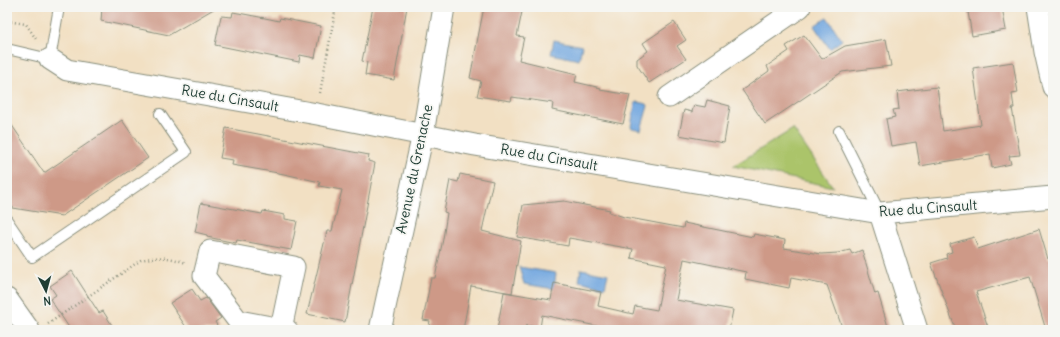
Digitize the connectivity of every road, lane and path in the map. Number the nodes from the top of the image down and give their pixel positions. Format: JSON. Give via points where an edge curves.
{"nodes":[{"id":1,"x":59,"y":7,"type":"edge"},
{"id":2,"x":336,"y":7,"type":"edge"},
{"id":3,"x":444,"y":7,"type":"edge"},
{"id":4,"x":800,"y":7,"type":"edge"},
{"id":5,"x":1038,"y":7,"type":"edge"},
{"id":6,"x":7,"y":21,"type":"edge"},
{"id":7,"x":7,"y":49,"type":"edge"},
{"id":8,"x":50,"y":59,"type":"junction"},
{"id":9,"x":1053,"y":87,"type":"edge"},
{"id":10,"x":668,"y":97,"type":"dead end"},
{"id":11,"x":160,"y":114,"type":"dead end"},
{"id":12,"x":317,"y":114,"type":"junction"},
{"id":13,"x":839,"y":131,"type":"dead end"},
{"id":14,"x":423,"y":134,"type":"junction"},
{"id":15,"x":1053,"y":197,"type":"edge"},
{"id":16,"x":880,"y":213,"type":"junction"},
{"id":17,"x":7,"y":220,"type":"edge"},
{"id":18,"x":204,"y":276,"type":"junction"},
{"id":19,"x":7,"y":299,"type":"edge"},
{"id":20,"x":242,"y":325,"type":"edge"},
{"id":21,"x":38,"y":327,"type":"edge"},
{"id":22,"x":284,"y":329,"type":"edge"},
{"id":23,"x":380,"y":330,"type":"edge"},
{"id":24,"x":917,"y":330,"type":"edge"}],
"edges":[{"from":1,"to":8,"type":"lane"},
{"from":2,"to":12,"type":"path"},
{"from":3,"to":14,"type":"street","name":"Avenue du Grenache"},
{"from":4,"to":10,"type":"street"},
{"from":5,"to":9,"type":"street"},
{"from":6,"to":8,"type":"path","via":[[26,24]]},
{"from":7,"to":8,"type":"lane"},
{"from":8,"to":12,"type":"street","name":"Rue du Cinsault","via":[[67,70]]},
{"from":11,"to":17,"type":"lane","via":[[186,152],[32,257]]},
{"from":12,"to":14,"type":"street","name":"Rue du Cinsault"},
{"from":13,"to":16,"type":"lane"},
{"from":14,"to":16,"type":"street","name":"Rue du Cinsault"},
{"from":14,"to":23,"type":"street","name":"Avenue du Grenache"},
{"from":15,"to":16,"type":"street","name":"Rue du Cinsault"},
{"from":16,"to":24,"type":"street"},
{"from":18,"to":20,"type":"street"},
{"from":18,"to":21,"type":"path","via":[[194,266],[169,257],[142,260]]},
{"from":18,"to":22,"type":"street","via":[[210,252],[294,267]]},
{"from":19,"to":21,"type":"street"},
{"from":20,"to":22,"type":"street"}]}
